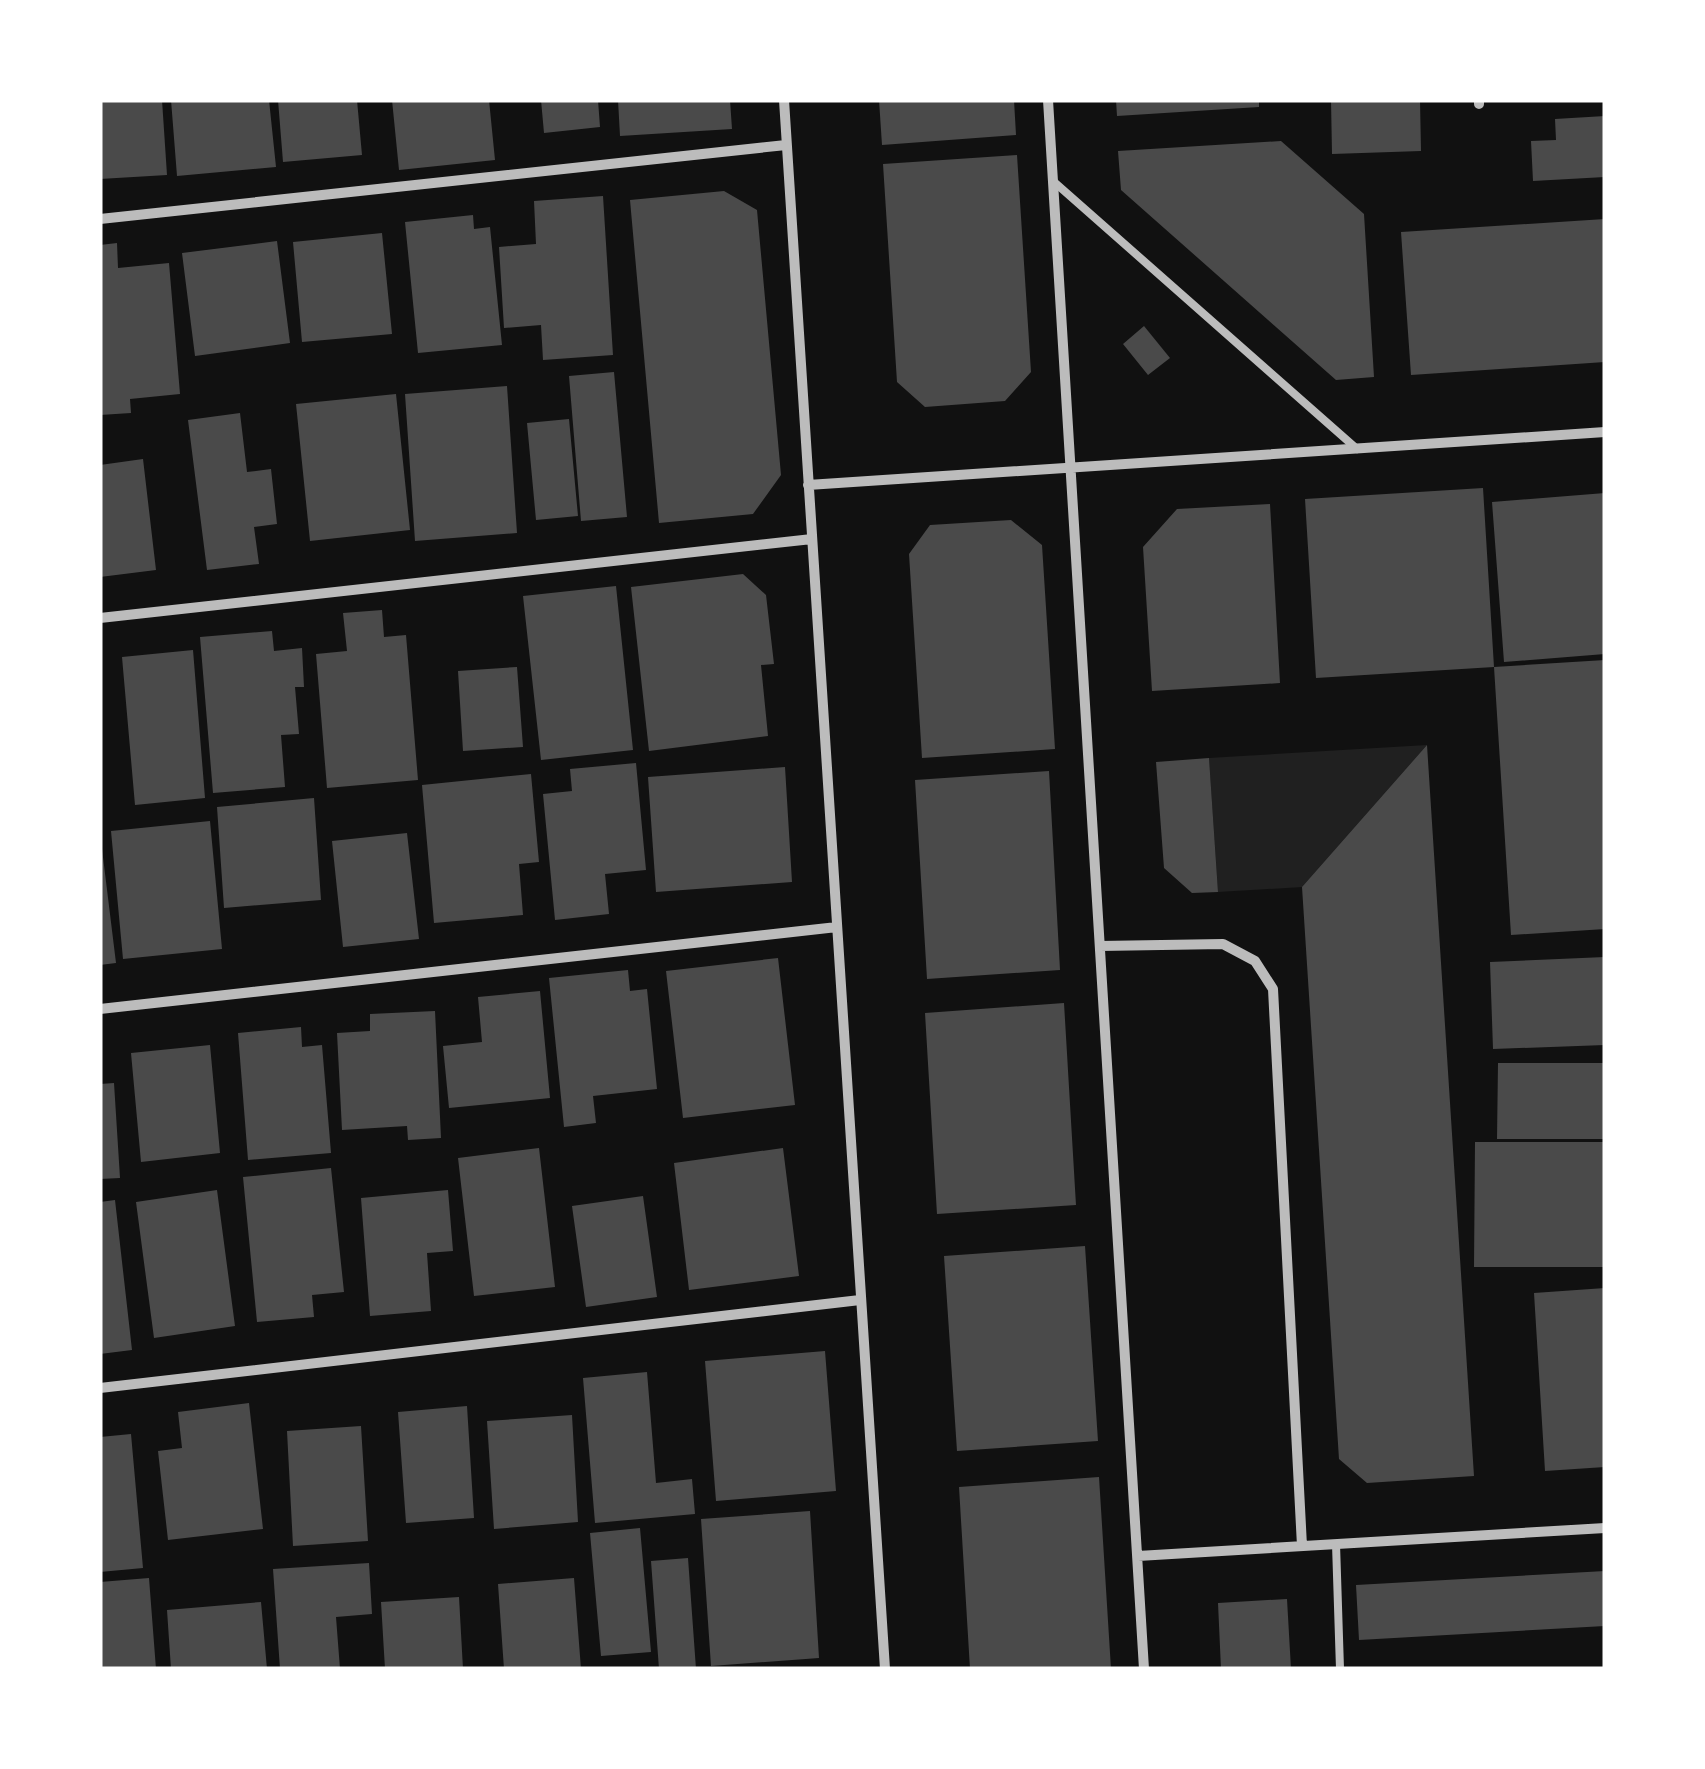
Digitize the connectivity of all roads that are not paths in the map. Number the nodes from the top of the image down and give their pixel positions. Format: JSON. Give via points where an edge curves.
{"nodes":[{"id":1,"x":784,"y":100,"type":"edge"},
{"id":2,"x":1048,"y":100,"type":"edge"},
{"id":3,"x":786,"y":145,"type":"junction"},
{"id":4,"x":1054,"y":180,"type":"junction"},
{"id":5,"x":100,"y":219,"type":"edge"},
{"id":6,"x":1605,"y":432,"type":"edge"},
{"id":7,"x":1357,"y":449,"type":"junction"},
{"id":8,"x":1071,"y":468,"type":"junction"},
{"id":9,"x":808,"y":485,"type":"junction"},
{"id":10,"x":812,"y":538,"type":"junction"},
{"id":11,"x":100,"y":618,"type":"edge"},
{"id":12,"x":837,"y":927,"type":"junction"},
{"id":13,"x":1100,"y":946,"type":"junction"},
{"id":14,"x":100,"y":1009,"type":"edge"},
{"id":15,"x":860,"y":1300,"type":"junction"},
{"id":16,"x":100,"y":1388,"type":"edge"},
{"id":17,"x":1605,"y":1528,"type":"edge"},
{"id":18,"x":1336,"y":1544,"type":"junction"},
{"id":19,"x":1302,"y":1546,"type":"junction"},
{"id":20,"x":1138,"y":1556,"type":"junction"},
{"id":21,"x":885,"y":1669,"type":"edge"},
{"id":22,"x":1144,"y":1669,"type":"edge"},
{"id":23,"x":1340,"y":1669,"type":"edge"}],
"edges":[{"from":1,"to":3,"type":"street"},
{"from":2,"to":4,"type":"street"},
{"from":3,"to":5,"type":"street"},
{"from":3,"to":9,"type":"street"},
{"from":4,"to":7,"type":"lane"},
{"from":4,"to":8,"type":"street"},
{"from":6,"to":7,"type":"street"},
{"from":7,"to":8,"type":"street"},
{"from":8,"to":9,"type":"street"},
{"from":8,"to":13,"type":"street"},
{"from":9,"to":10,"type":"street"},
{"from":10,"to":11,"type":"street"},
{"from":10,"to":12,"type":"street"},
{"from":12,"to":14,"type":"street"},
{"from":12,"to":15,"type":"street"},
{"from":13,"to":19,"type":"street","via":[[1222,944],[1255,961],[1273,989]]},
{"from":13,"to":20,"type":"street"},
{"from":15,"to":16,"type":"street"},
{"from":15,"to":21,"type":"street"},
{"from":17,"to":18,"type":"street"},
{"from":18,"to":19,"type":"street"},
{"from":18,"to":23,"type":"lane"},
{"from":19,"to":20,"type":"street"},
{"from":20,"to":22,"type":"street"}]}
